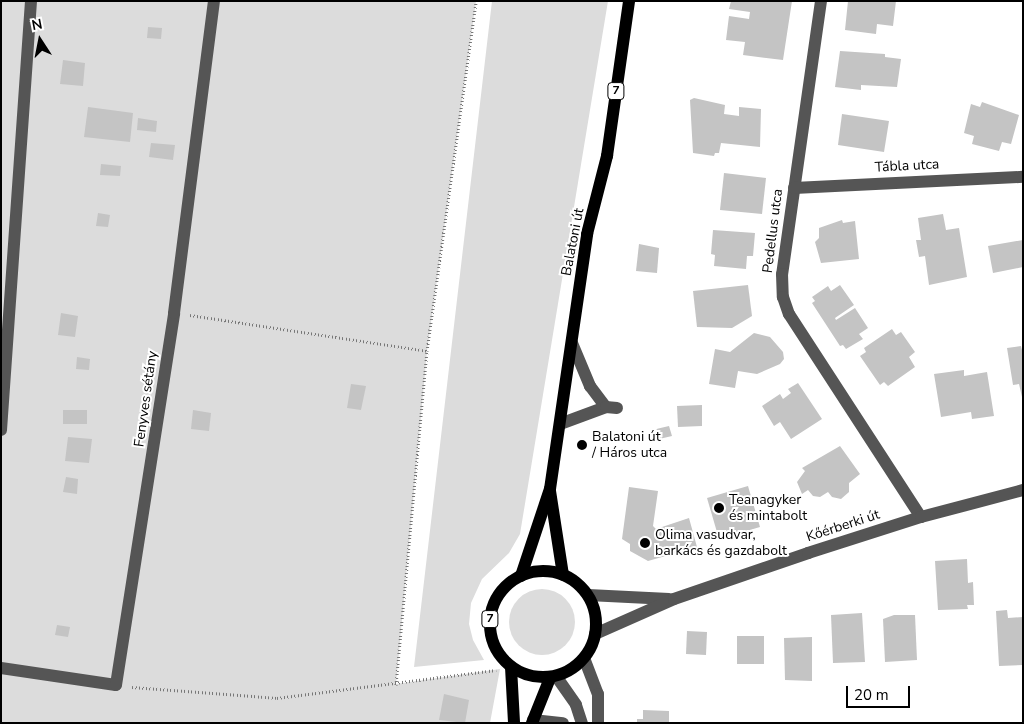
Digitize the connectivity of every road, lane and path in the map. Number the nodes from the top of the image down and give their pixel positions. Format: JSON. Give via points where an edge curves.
{"nodes":[{"id":1,"x":30,"y":1,"type":"edge"},
{"id":2,"x":214,"y":1,"type":"edge"},
{"id":3,"x":476,"y":1,"type":"edge"},
{"id":4,"x":629,"y":1,"type":"edge"},
{"id":5,"x":821,"y":1,"type":"edge"},
{"id":6,"x":1023,"y":176,"type":"edge"},
{"id":7,"x":794,"y":188,"type":"junction"},
{"id":8,"x":174,"y":313,"type":"junction"},
{"id":9,"x":572,"y":342,"type":"junction"},
{"id":10,"x":427,"y":351,"type":"junction"},
{"id":11,"x":560,"y":424,"type":"junction"},
{"id":12,"x":1,"y":430,"type":"edge"},
{"id":13,"x":550,"y":489,"type":"junction"},
{"id":14,"x":1023,"y":490,"type":"edge"},
{"id":15,"x":921,"y":517,"type":"junction"},
{"id":16,"x":563,"y":575,"type":"junction"},
{"id":17,"x":521,"y":576,"type":"junction"},
{"id":18,"x":588,"y":596,"type":"junction"},
{"id":19,"x":674,"y":599,"type":"junction"},
{"id":20,"x":595,"y":634,"type":"junction"},
{"id":21,"x":584,"y":658,"type":"junction"},
{"id":22,"x":1,"y":668,"type":"edge"},
{"id":23,"x":506,"y":668,"type":"junction"},
{"id":24,"x":553,"y":677,"type":"junction"},
{"id":25,"x":116,"y":685,"type":"junction"},
{"id":26,"x":396,"y":685,"type":"junction"},
{"id":27,"x":532,"y":722,"type":"edge"},
{"id":28,"x":514,"y":723,"type":"edge"},
{"id":29,"x":563,"y":723,"type":"edge"},
{"id":30,"x":582,"y":723,"type":"edge"},
{"id":31,"x":598,"y":723,"type":"edge"}],
"edges":[{"from":1,"to":12,"type":"street"},
{"from":2,"to":8,"type":"street","name":"Fenyves sétány"},
{"from":3,"to":10,"type":"path"},
{"from":4,"to":9,"type":"main road","name":"Balatoni út","number":"7","via":[[607,156],[587,234]]},
{"from":5,"to":7,"type":"street","name":"Pedellus utca"},
{"from":6,"to":7,"type":"street","name":"Tábla utca"},
{"from":7,"to":15,"type":"street","name":"Pedellus utca","via":[[782,274],[783,297],[789,314]]},
{"from":8,"to":10,"type":"path"},
{"from":8,"to":25,"type":"street","name":"Fenyves sétány","via":[[125,644]]},
{"from":9,"to":11,"type":"main road","name":"Balatoni út","number":"7"},
{"from":9,"to":11,"type":"street","via":[[590,386],[611,407]]},
{"from":10,"to":26,"type":"path"},
{"from":11,"to":13,"type":"main road","name":"Balatoni út","number":"7"},
{"from":13,"to":16,"type":"main road","name":"Balatoni út","number":"7"},
{"from":13,"to":17,"type":"main road","name":"Balatoni út","number":"7"},
{"from":14,"to":15,"type":"street","name":"Kőérberki út"},
{"from":15,"to":19,"type":"street","name":"Kőérberki út"},
{"from":16,"to":17,"type":"main road","via":[[542,571]]},
{"from":16,"to":18,"type":"main road"},
{"from":17,"to":23,"type":"main road","number":"7","via":[[497,598],[490,619],[494,646]]},
{"from":18,"to":19,"type":"street","name":"Kőérberki út"},
{"from":18,"to":20,"type":"main road","via":[[596,621]]},
{"from":19,"to":20,"type":"street","name":"Kőérberki út"},
{"from":20,"to":21,"type":"main road"},
{"from":21,"to":24,"type":"main road"},
{"from":21,"to":31,"type":"street","via":[[598,694]]},
{"from":22,"to":25,"type":"street"},
{"from":23,"to":24,"type":"main road","number":"7","via":[[531,676]]},
{"from":23,"to":26,"type":"path"},
{"from":23,"to":28,"type":"main road"},
{"from":24,"to":27,"type":"main road"},
{"from":24,"to":30,"type":"street","via":[[576,705]]},
{"from":25,"to":26,"type":"path","via":[[277,698]]},
{"from":27,"to":29,"type":"street"}]}
